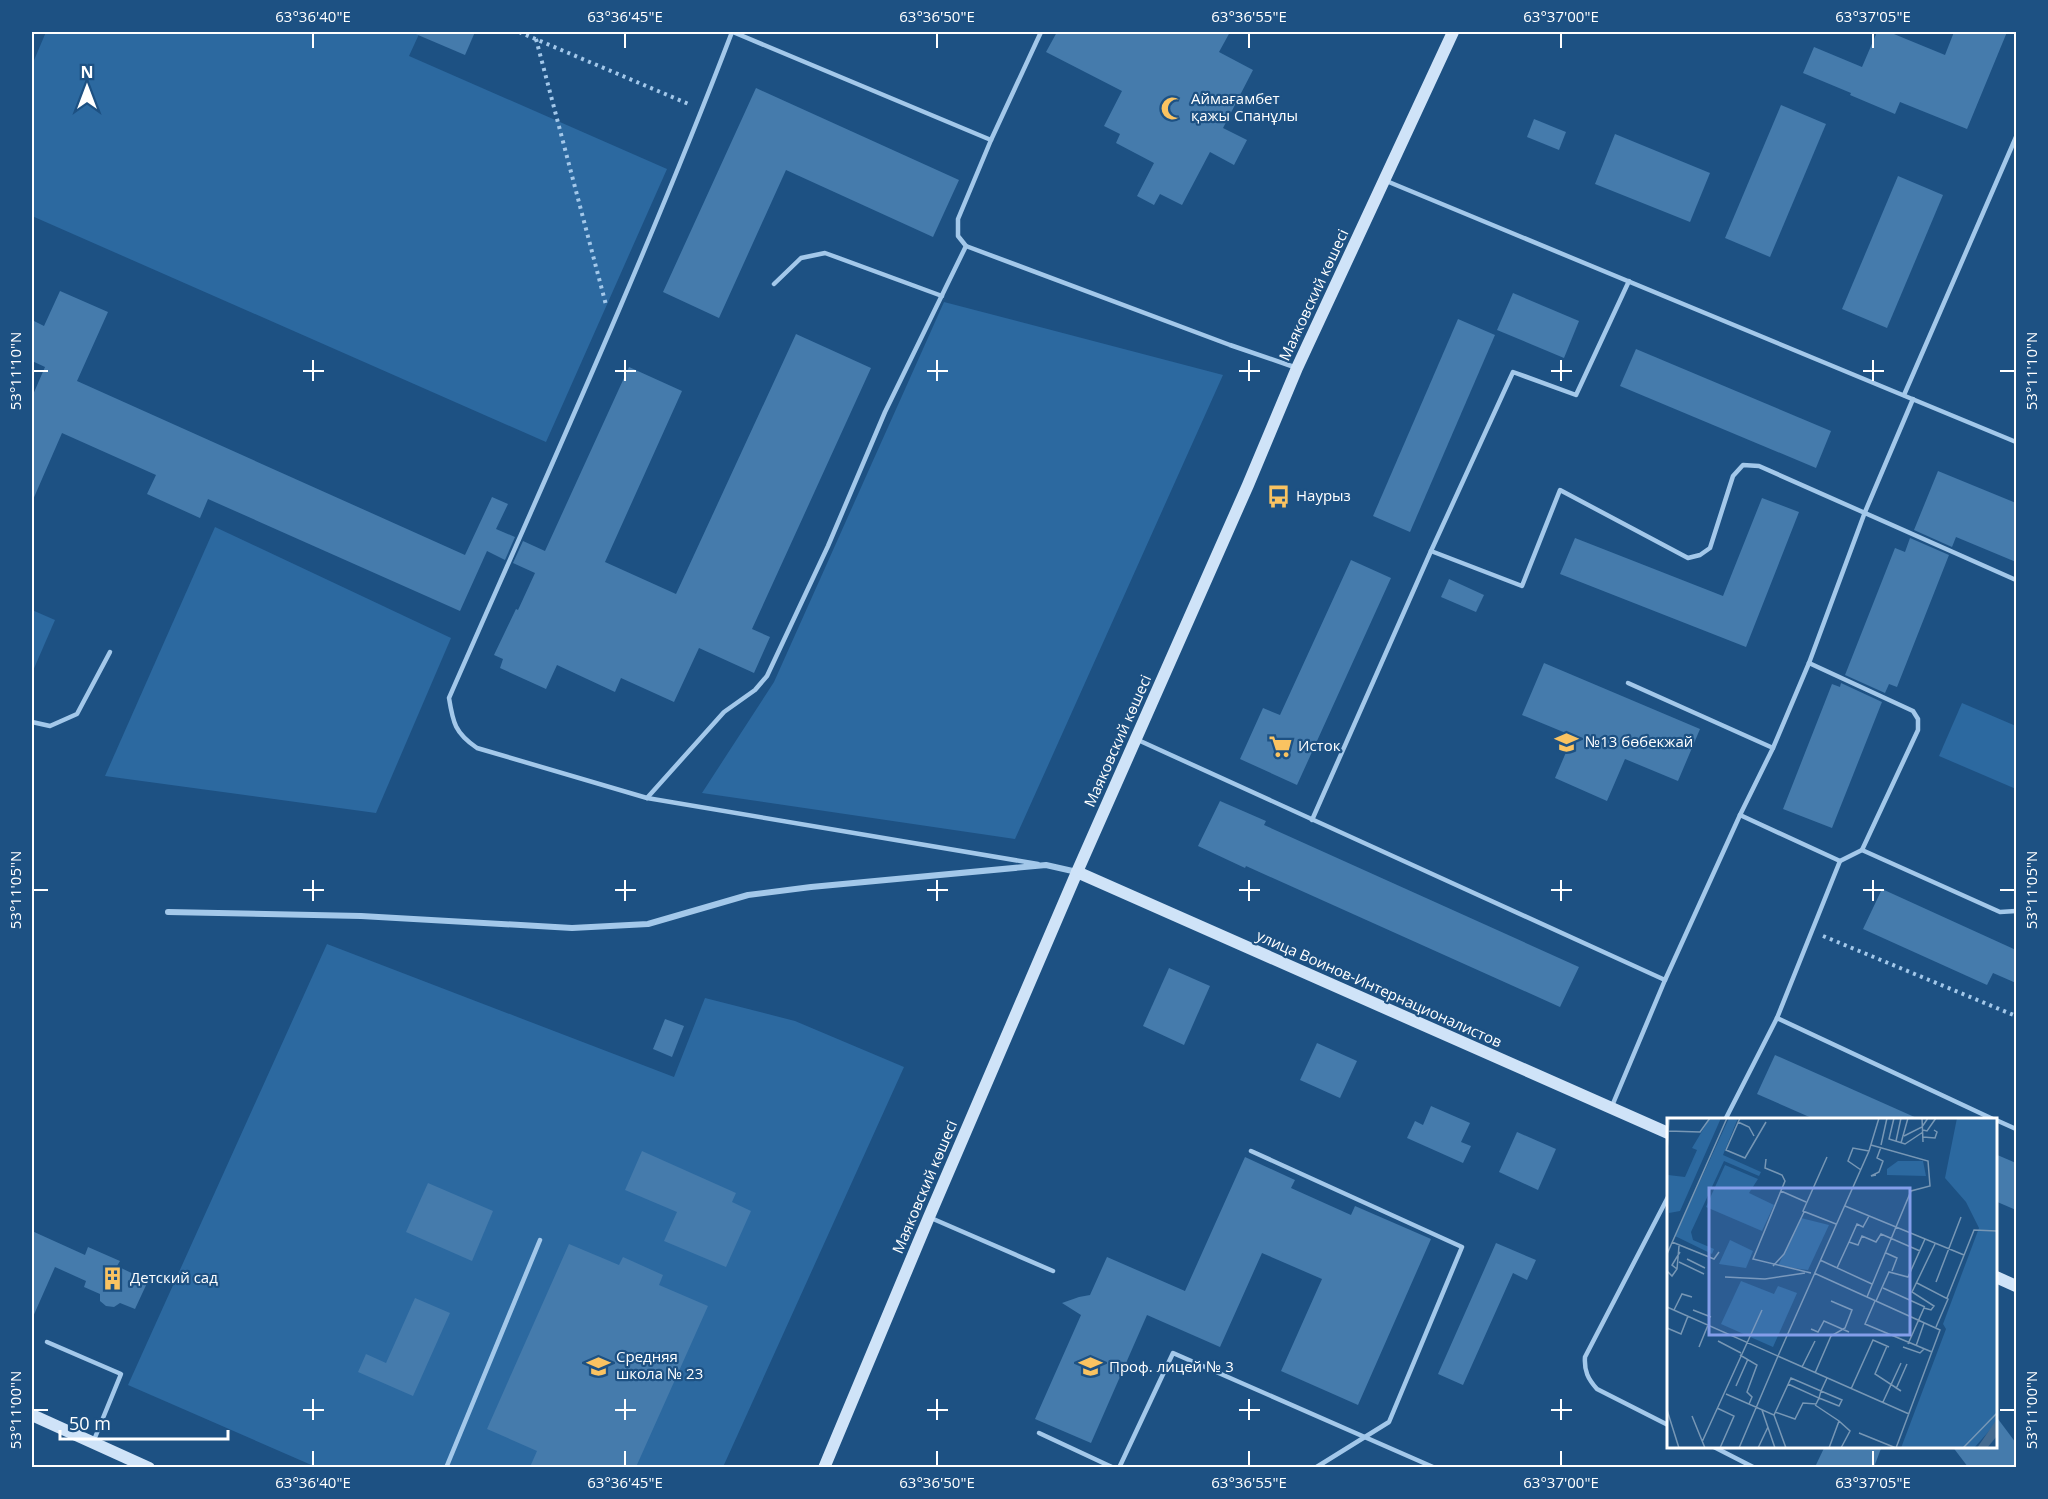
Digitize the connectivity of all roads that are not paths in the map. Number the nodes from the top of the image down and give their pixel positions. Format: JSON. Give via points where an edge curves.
{"nodes":[{"id":1,"x":732,"y":32,"type":"edge"},
{"id":2,"x":1041,"y":32,"type":"edge"},
{"id":3,"x":1453,"y":32,"type":"edge"},
{"id":4,"x":2016,"y":137,"type":"edge"},
{"id":5,"x":991,"y":140,"type":"junction"},
{"id":6,"x":1384,"y":180,"type":"junction"},
{"id":7,"x":966,"y":246,"type":"junction"},
{"id":8,"x":1629,"y":281,"type":"junction"},
{"id":9,"x":774,"y":284,"type":"dead end"},
{"id":10,"x":942,"y":296,"type":"junction"},
{"id":11,"x":1297,"y":368,"type":"junction"},
{"id":12,"x":1904,"y":395,"type":"junction"},
{"id":13,"x":1913,"y":399,"type":"junction"},
{"id":14,"x":2016,"y":442,"type":"edge"},
{"id":15,"x":1864,"y":512,"type":"junction"},
{"id":16,"x":1431,"y":551,"type":"junction"},
{"id":17,"x":2016,"y":580,"type":"edge"},
{"id":18,"x":110,"y":652,"type":"dead end"},
{"id":19,"x":1809,"y":663,"type":"junction"},
{"id":20,"x":1628,"y":683,"type":"dead end"},
{"id":21,"x":32,"y":722,"type":"edge"},
{"id":22,"x":1135,"y":739,"type":"junction"},
{"id":23,"x":1773,"y":748,"type":"junction"},
{"id":24,"x":647,"y":798,"type":"junction"},
{"id":25,"x":1740,"y":814,"type":"junction"},
{"id":26,"x":1312,"y":820,"type":"junction"},
{"id":27,"x":1862,"y":850,"type":"junction"},
{"id":28,"x":1840,"y":861,"type":"junction"},
{"id":29,"x":1046,"y":866,"type":"junction"},
{"id":30,"x":1077,"y":872,"type":"junction"},
{"id":31,"x":2016,"y":911,"type":"edge"},
{"id":32,"x":168,"y":912,"type":"dead end"},
{"id":33,"x":1665,"y":980,"type":"junction"},
{"id":34,"x":1777,"y":1018,"type":"junction"},
{"id":35,"x":1611,"y":1108,"type":"junction"},
{"id":36,"x":1726,"y":1118,"type":"edge"},
{"id":37,"x":1991,"y":1118,"type":"edge"},
{"id":38,"x":1997,"y":1121,"type":"edge"},
{"id":39,"x":2016,"y":1130,"type":"edge"},
{"id":40,"x":1667,"y":1132,"type":"edge"},
{"id":41,"x":1251,"y":1151,"type":"dead end"},
{"id":42,"x":1667,"y":1199,"type":"edge"},
{"id":43,"x":929,"y":1217,"type":"junction"},
{"id":44,"x":540,"y":1240,"type":"dead end"},
{"id":45,"x":1053,"y":1271,"type":"dead end"},
{"id":46,"x":1997,"y":1278,"type":"edge"},
{"id":47,"x":2016,"y":1286,"type":"edge"},
{"id":48,"x":47,"y":1342,"type":"dead end"},
{"id":49,"x":32,"y":1415,"type":"edge"},
{"id":50,"x":1667,"y":1424,"type":"edge"},
{"id":51,"x":1039,"y":1433,"type":"dead end"},
{"id":52,"x":1365,"y":1437,"type":"junction"},
{"id":53,"x":93,"y":1443,"type":"junction"},
{"id":54,"x":1716,"y":1448,"type":"edge"},
{"id":55,"x":149,"y":1467,"type":"edge"},
{"id":56,"x":446,"y":1467,"type":"edge"},
{"id":57,"x":824,"y":1467,"type":"edge"},
{"id":58,"x":1114,"y":1467,"type":"edge"},
{"id":59,"x":1119,"y":1467,"type":"edge"},
{"id":60,"x":1315,"y":1467,"type":"edge"},
{"id":61,"x":1433,"y":1467,"type":"edge"},
{"id":62,"x":1755,"y":1467,"type":"edge"}],
"edges":[{"from":1,"to":5,"type":"lane"},
{"from":1,"to":24,"type":"lane","via":[[612,327],[449,698],[453,724],[464,740],[477,748]]},
{"from":2,"to":5,"type":"lane"},
{"from":3,"to":6,"type":"main road","name":"Маяковский көшесі"},
{"from":4,"to":12,"type":"lane"},
{"from":5,"to":7,"type":"lane","via":[[958,219],[958,236]]},
{"from":6,"to":8,"type":"lane"},
{"from":6,"to":11,"type":"main road","name":"Маяковский көшесі"},
{"from":7,"to":10,"type":"lane"},
{"from":7,"to":11,"type":"lane"},
{"from":8,"to":12,"type":"lane"},
{"from":8,"to":16,"type":"lane","via":[[1576,395],[1514,372]]},
{"from":9,"to":10,"type":"lane","via":[[801,258],[825,253]]},
{"from":10,"to":24,"type":"lane","via":[[885,412],[767,676],[755,690],[724,712]]},
{"from":11,"to":22,"type":"main road","name":"Маяковский көшесі"},
{"from":12,"to":13,"type":"lane"},
{"from":13,"to":14,"type":"lane"},
{"from":13,"to":15,"type":"lane"},
{"from":15,"to":16,"type":"lane","via":[[1759,466],[1743,465],[1733,476],[1710,548],[1700,555],[1688,558],[1560,490],[1521,586]]},
{"from":15,"to":17,"type":"lane"},
{"from":15,"to":19,"type":"lane"},
{"from":16,"to":26,"type":"lane"},
{"from":18,"to":21,"type":"lane","via":[[77,714],[50,726]]},
{"from":19,"to":23,"type":"lane"},
{"from":19,"to":27,"type":"lane","via":[[1913,711],[1918,719],[1918,730]]},
{"from":20,"to":23,"type":"lane"},
{"from":22,"to":26,"type":"lane"},
{"from":22,"to":30,"type":"main road","name":"Маяковский көшесі"},
{"from":23,"to":25,"type":"lane"},
{"from":24,"to":29,"type":"lane"},
{"from":25,"to":28,"type":"lane"},
{"from":25,"to":33,"type":"lane"},
{"from":26,"to":33,"type":"lane"},
{"from":27,"to":28,"type":"lane"},
{"from":27,"to":31,"type":"lane","via":[[2000,912]]},
{"from":28,"to":34,"type":"lane"},
{"from":29,"to":30,"type":"street"},
{"from":29,"to":32,"type":"street","via":[[748,895],[648,924],[594,927]]},
{"from":30,"to":35,"type":"main road","name":"улица Воинов-Интернационалистов"},
{"from":30,"to":43,"type":"main road","name":"Маяковский көшесі"},
{"from":33,"to":35,"type":"lane"},
{"from":34,"to":36,"type":"lane"},
{"from":34,"to":37,"type":"lane"},
{"from":35,"to":40,"type":"main road","name":"улица Воинов-Интернационалистов"},
{"from":38,"to":39,"type":"lane"},
{"from":41,"to":52,"type":"lane","via":[[1462,1246],[1389,1422]]},
{"from":42,"to":50,"type":"lane","via":[[1585,1357],[1584,1368],[1597,1389]]},
{"from":43,"to":45,"type":"lane"},
{"from":43,"to":57,"type":"main road","name":"Маяковский көшесі"},
{"from":44,"to":56,"type":"lane"},
{"from":46,"to":47,"type":"main road"},
{"from":48,"to":53,"type":"lane","via":[[121,1374]]},
{"from":49,"to":53,"type":"main road"},
{"from":51,"to":58,"type":"lane"},
{"from":52,"to":59,"type":"lane","via":[[1173,1353]]},
{"from":52,"to":60,"type":"lane"},
{"from":52,"to":61,"type":"lane"},
{"from":53,"to":55,"type":"main road"},
{"from":54,"to":62,"type":"lane"}]}
